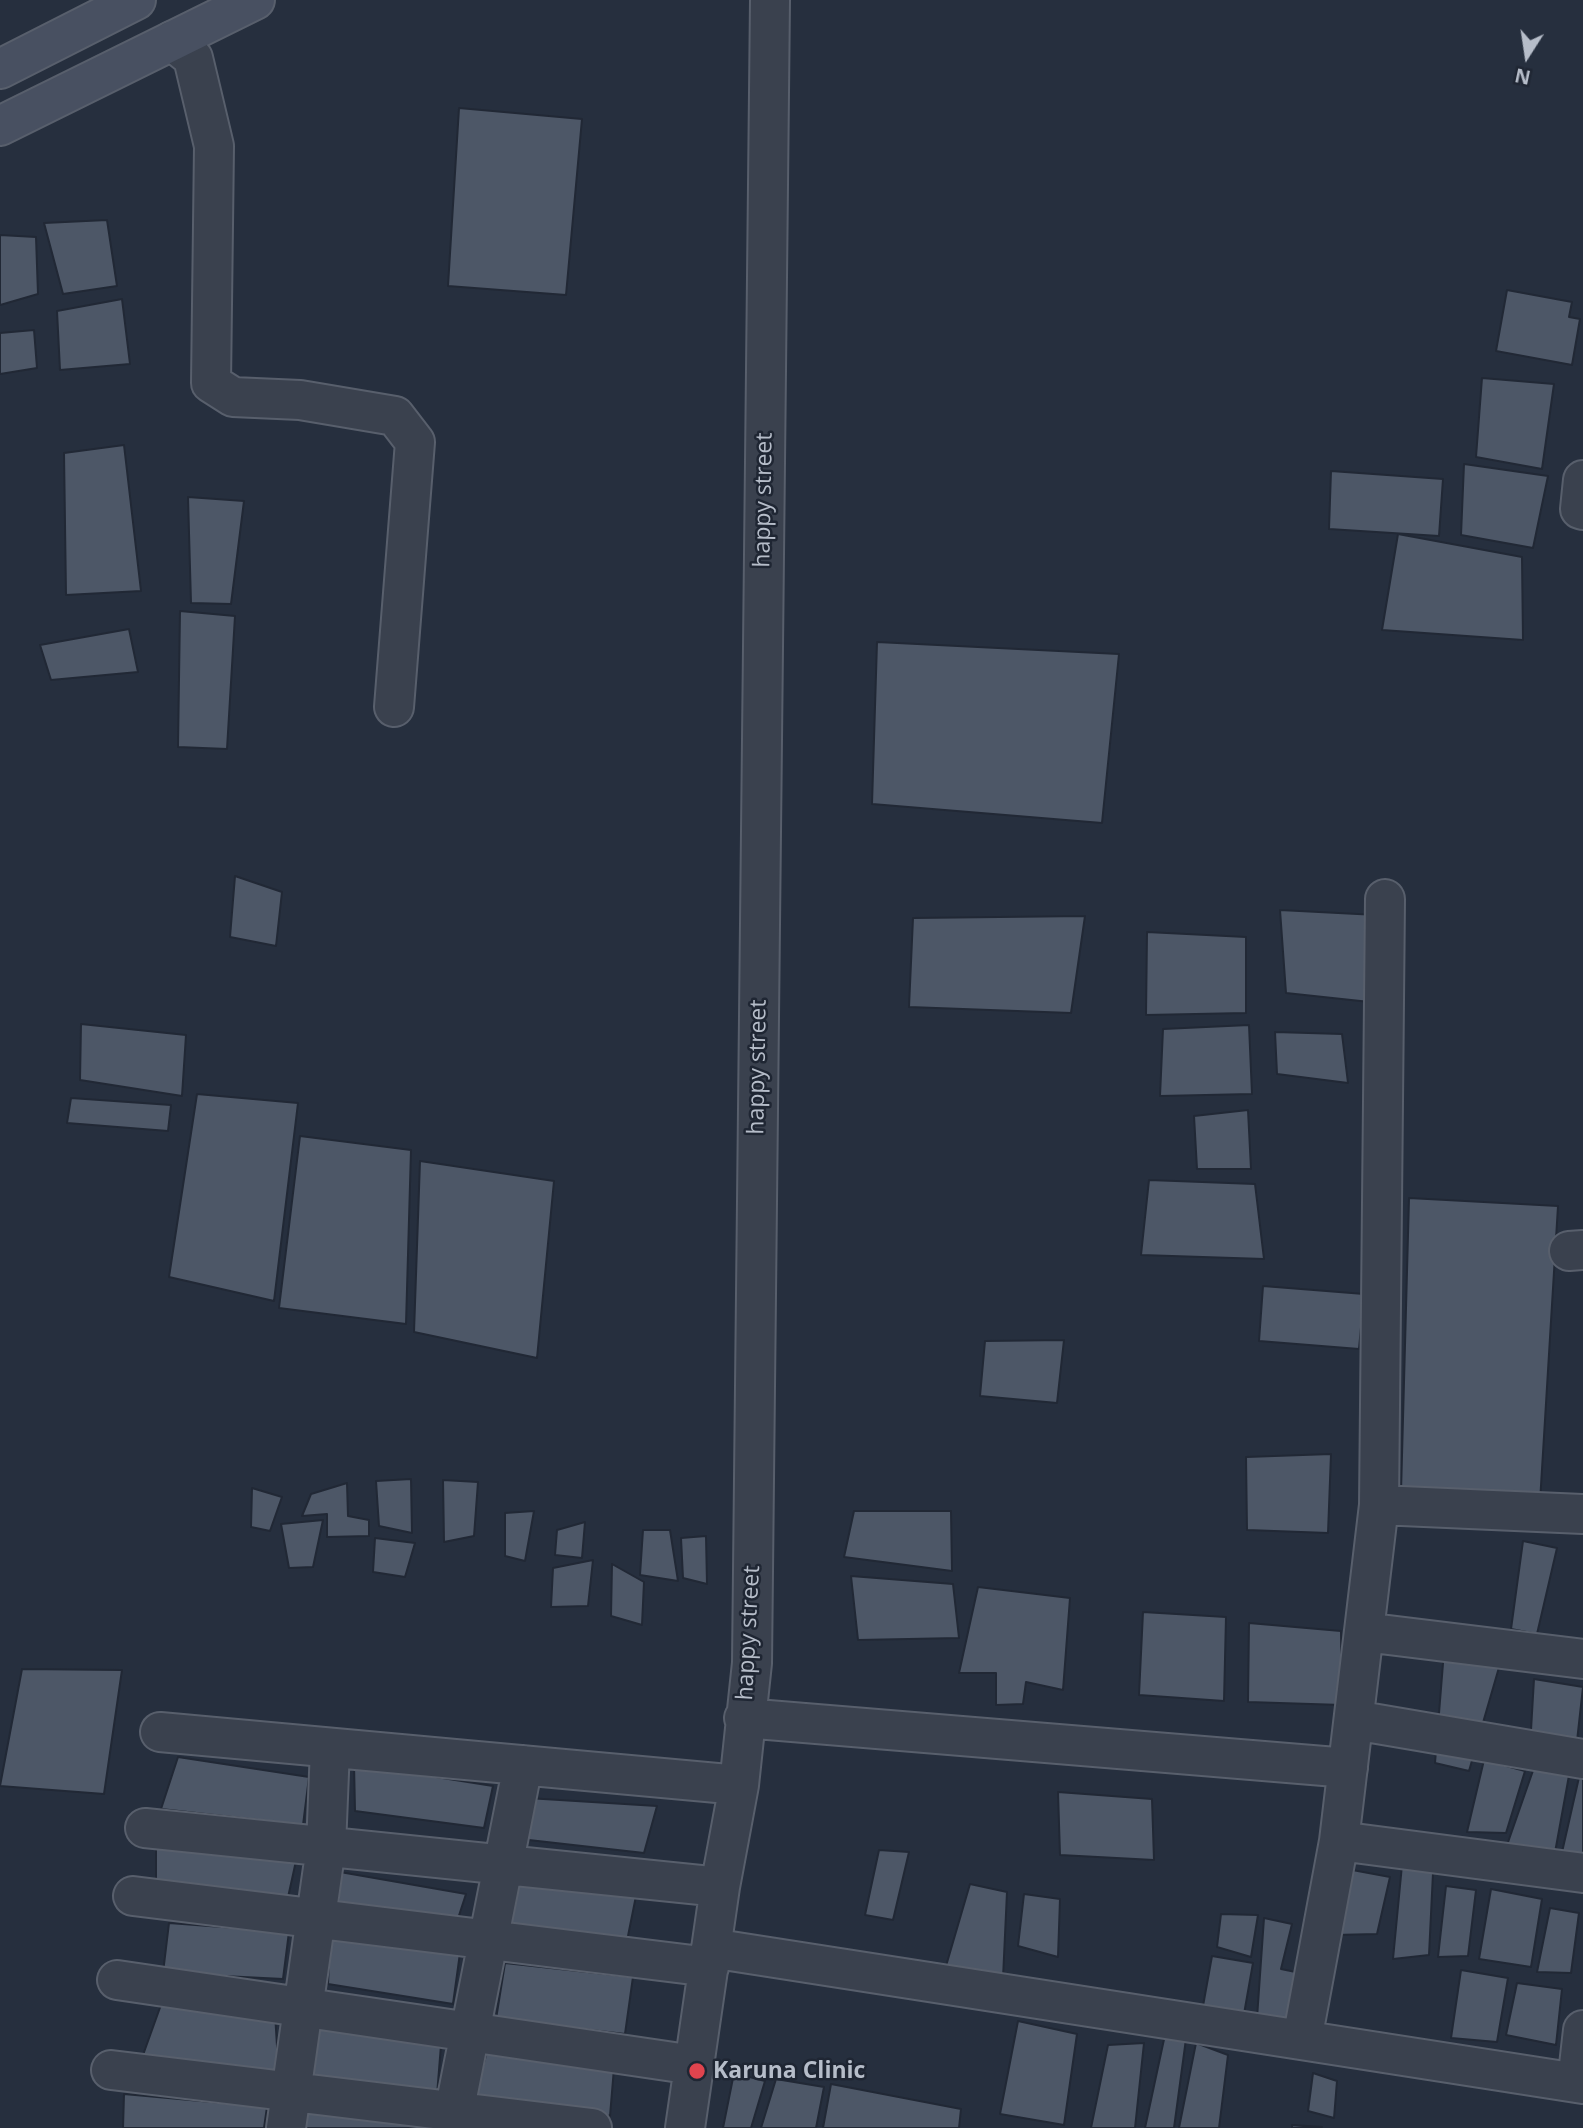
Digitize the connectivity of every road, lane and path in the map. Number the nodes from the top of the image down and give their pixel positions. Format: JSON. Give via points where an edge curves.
{"nodes":[{"id":1,"x":136,"y":0,"type":"edge"},
{"id":2,"x":255,"y":0,"type":"edge"},
{"id":3,"x":770,"y":0,"type":"edge"},
{"id":4,"x":172,"y":41,"type":"junction"},
{"id":5,"x":0,"y":69,"type":"edge"},
{"id":6,"x":0,"y":126,"type":"edge"},
{"id":7,"x":1583,"y":480,"type":"edge"},
{"id":8,"x":1583,"y":510,"type":"edge"},
{"id":9,"x":394,"y":707,"type":"dead end"},
{"id":10,"x":1385,"y":899,"type":"dead end"},
{"id":11,"x":1379,"y":1505,"type":"junction"},
{"id":12,"x":1583,"y":1514,"type":"edge"},
{"id":13,"x":1364,"y":1632,"type":"junction"},
{"id":14,"x":1583,"y":1659,"type":"edge"},
{"id":15,"x":744,"y":1718,"type":"junction"},
{"id":16,"x":1354,"y":1720,"type":"junction"},
{"id":17,"x":160,"y":1732,"type":"dead end"},
{"id":18,"x":330,"y":1748,"type":"junction"},
{"id":19,"x":1583,"y":1759,"type":"edge"},
{"id":20,"x":523,"y":1765,"type":"junction"},
{"id":21,"x":1349,"y":1768,"type":"junction"},
{"id":22,"x":739,"y":1785,"type":"junction"},
{"id":23,"x":145,"y":1828,"type":"dead end"},
{"id":24,"x":1339,"y":1841,"type":"junction"},
{"id":25,"x":326,"y":1847,"type":"junction"},
{"id":26,"x":502,"y":1865,"type":"junction"},
{"id":27,"x":1583,"y":1873,"type":"edge"},
{"id":28,"x":720,"y":1887,"type":"junction"},
{"id":29,"x":133,"y":1896,"type":"dead end"},
{"id":30,"x":316,"y":1919,"type":"junction"},
{"id":31,"x":487,"y":1940,"type":"junction"},
{"id":32,"x":710,"y":1958,"type":"junction"},
{"id":33,"x":117,"y":1980,"type":"dead end"},
{"id":34,"x":303,"y":2008,"type":"junction"},
{"id":35,"x":1583,"y":2030,"type":"edge"},
{"id":36,"x":468,"y":2032,"type":"junction"},
{"id":37,"x":1303,"y":2040,"type":"junction"},
{"id":38,"x":694,"y":2065,"type":"junction"},
{"id":39,"x":111,"y":2070,"type":"dead end"},
{"id":40,"x":1580,"y":2084,"type":"edge"},
{"id":41,"x":289,"y":2110,"type":"edge"},
{"id":42,"x":453,"y":2120,"type":"edge"},
{"id":43,"x":592,"y":2128,"type":"edge"},
{"id":44,"x":685,"y":2128,"type":"edge"}],
"edges":[{"from":1,"to":5,"type":"main road"},
{"from":2,"to":4,"type":"main road"},
{"from":3,"to":15,"type":"street","name":"happy street","via":[[752,1663]]},
{"from":4,"to":6,"type":"main road"},
{"from":4,"to":9,"type":"street","via":[[192,58],[214,146],[211,383],[233,397],[300,400],[395,416],[415,442]]},
{"from":7,"to":8,"type":"street"},
{"from":10,"to":11,"type":"street"},
{"from":11,"to":12,"type":"street"},
{"from":11,"to":13,"type":"street"},
{"from":13,"to":14,"type":"street"},
{"from":13,"to":16,"type":"street"},
{"from":15,"to":21,"type":"street"},
{"from":15,"to":22,"type":"street","name":"happy street"},
{"from":16,"to":19,"type":"street"},
{"from":16,"to":21,"type":"street"},
{"from":17,"to":18,"type":"street"},
{"from":18,"to":20,"type":"street"},
{"from":18,"to":25,"type":"street"},
{"from":20,"to":22,"type":"street"},
{"from":20,"to":26,"type":"street"},
{"from":21,"to":24,"type":"street"},
{"from":22,"to":28,"type":"street","name":"happy street"},
{"from":23,"to":25,"type":"street"},
{"from":24,"to":27,"type":"street"},
{"from":24,"to":37,"type":"street"},
{"from":25,"to":26,"type":"street"},
{"from":25,"to":30,"type":"street"},
{"from":26,"to":28,"type":"street"},
{"from":26,"to":31,"type":"street"},
{"from":28,"to":32,"type":"street","name":"happy street"},
{"from":29,"to":30,"type":"street"},
{"from":30,"to":31,"type":"street"},
{"from":30,"to":34,"type":"street"},
{"from":31,"to":32,"type":"street"},
{"from":31,"to":36,"type":"street"},
{"from":32,"to":37,"type":"street"},
{"from":32,"to":38,"type":"street","name":"happy street"},
{"from":33,"to":34,"type":"street"},
{"from":34,"to":36,"type":"street"},
{"from":34,"to":41,"type":"street"},
{"from":35,"to":40,"type":"street"},
{"from":36,"to":38,"type":"street"},
{"from":36,"to":42,"type":"street"},
{"from":37,"to":40,"type":"street"},
{"from":38,"to":44,"type":"street","name":"happy street"},
{"from":39,"to":41,"type":"street"},
{"from":41,"to":42,"type":"street"},
{"from":42,"to":43,"type":"street"}]}
